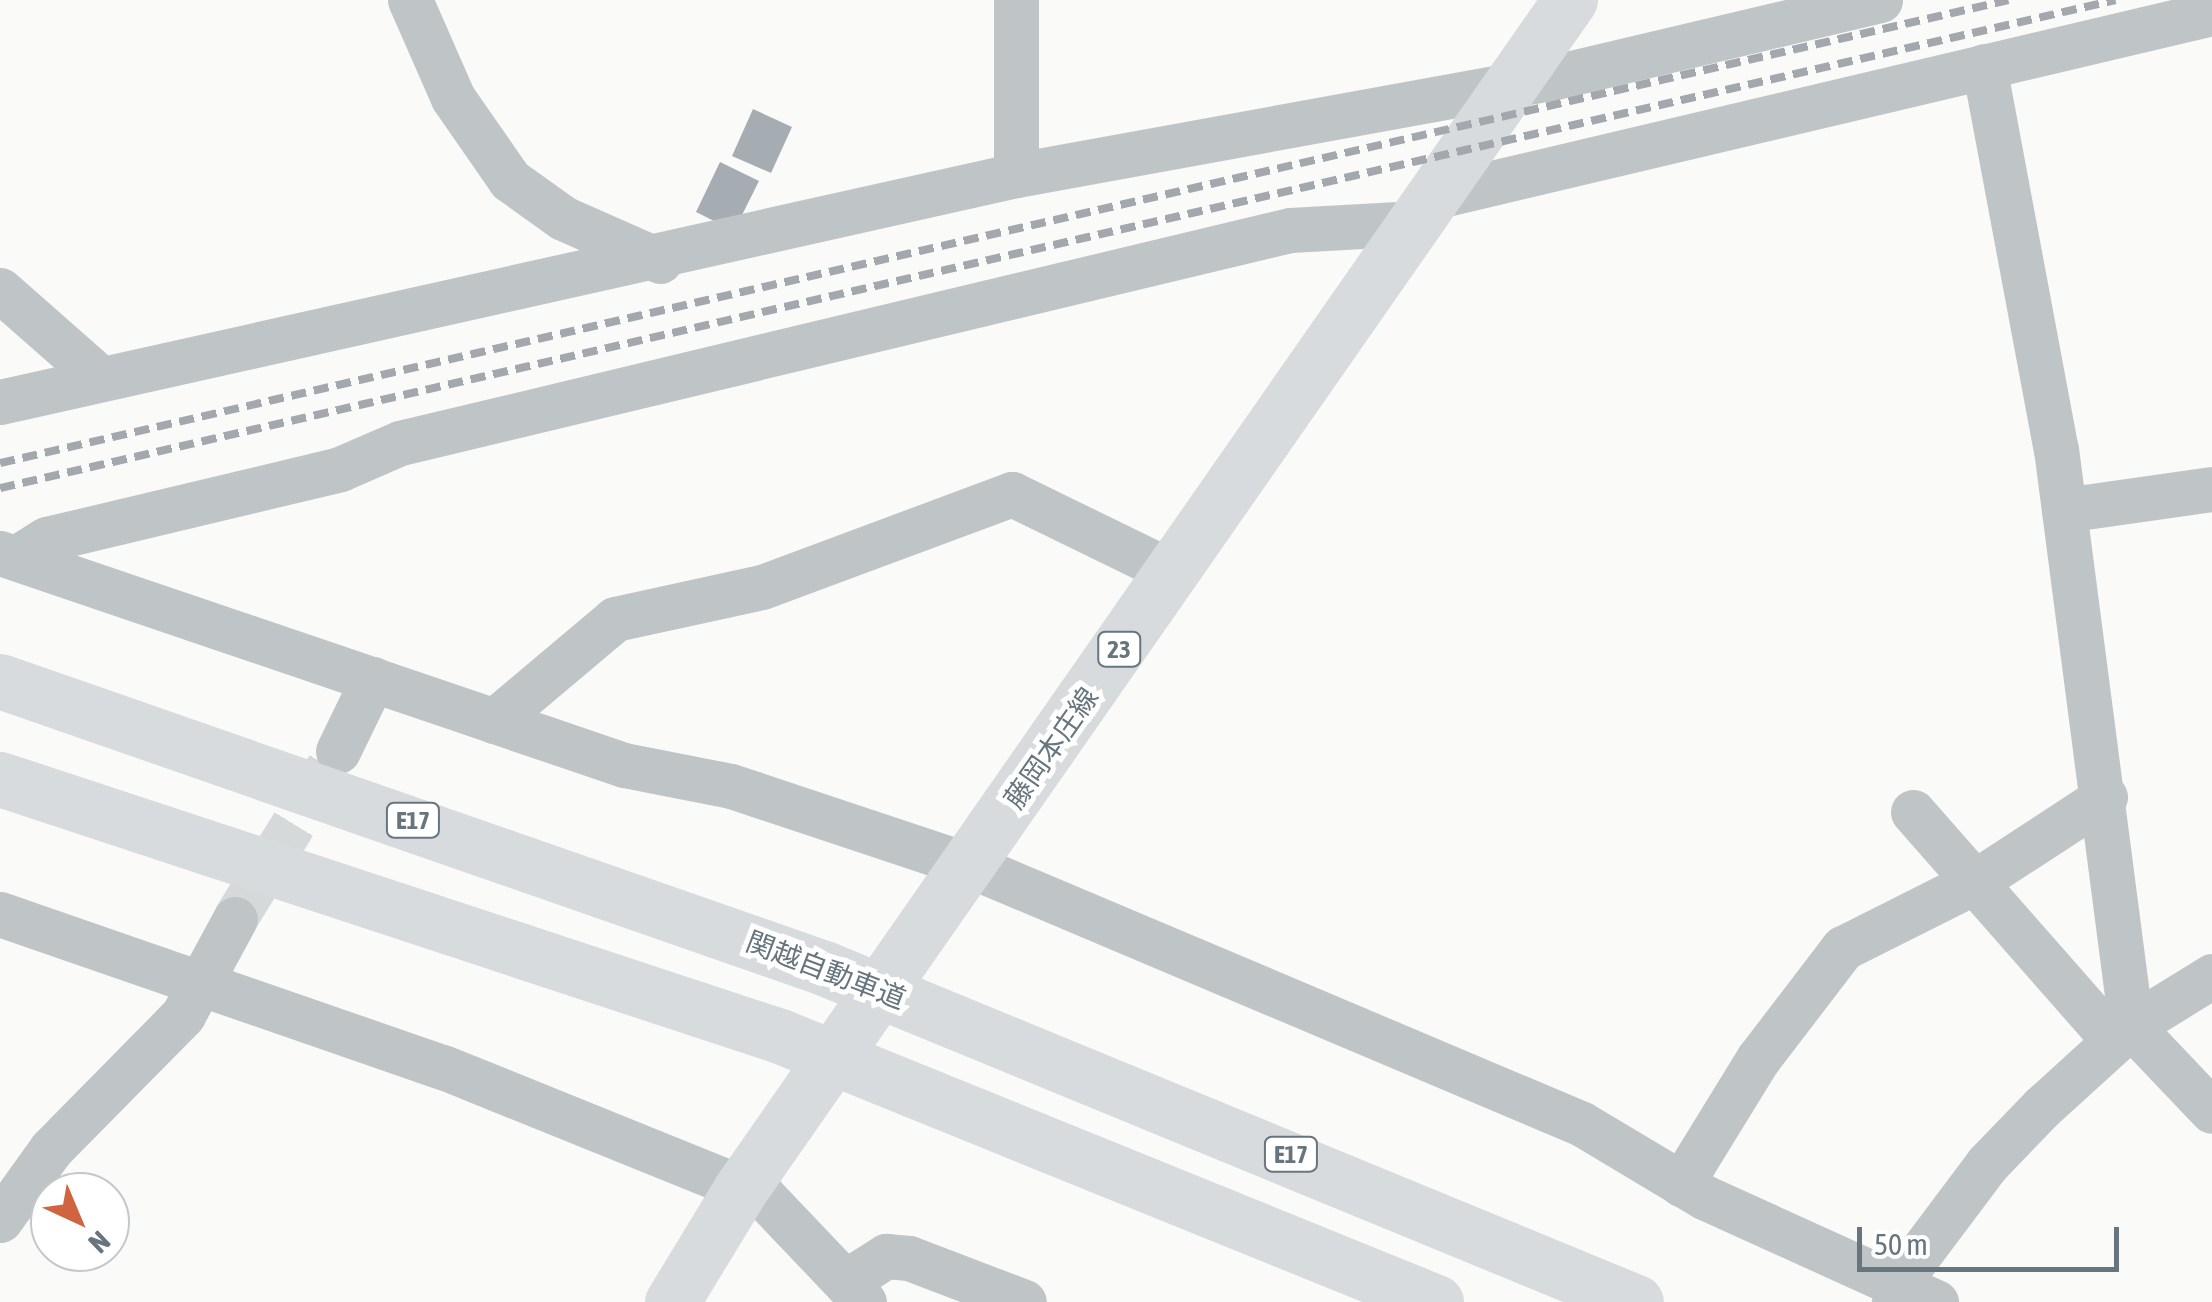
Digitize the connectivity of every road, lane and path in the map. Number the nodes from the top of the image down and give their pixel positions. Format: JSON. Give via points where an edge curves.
{"nodes":[{"id":1,"x":410,"y":0,"type":"edge"},
{"id":2,"x":1016,"y":0,"type":"edge"},
{"id":3,"x":1570,"y":0,"type":"edge"},
{"id":4,"x":1880,"y":0,"type":"edge"},
{"id":5,"x":2212,"y":13,"type":"edge"},
{"id":6,"x":1984,"y":66,"type":"junction"},
{"id":7,"x":1513,"y":82,"type":"junction"},
{"id":8,"x":1016,"y":175,"type":"junction"},
{"id":9,"x":1424,"y":210,"type":"junction"},
{"id":10,"x":660,"y":261,"type":"junction"},
{"id":11,"x":0,"y":290,"type":"edge"},
{"id":12,"x":98,"y":376,"type":"junction"},
{"id":13,"x":0,"y":402,"type":"edge"},
{"id":14,"x":2212,"y":490,"type":"edge"},
{"id":15,"x":2064,"y":510,"type":"junction"},
{"id":16,"x":8,"y":556,"type":"edge"},
{"id":17,"x":1172,"y":572,"type":"junction"},
{"id":18,"x":372,"y":679,"type":"junction"},
{"id":19,"x":0,"y":681,"type":"edge"},
{"id":20,"x":494,"y":721,"type":"junction"},
{"id":21,"x":338,"y":752,"type":"tunnel mouth"},
{"id":22,"x":0,"y":779,"type":"edge"},
{"id":23,"x":2104,"y":797,"type":"junction"},
{"id":24,"x":1914,"y":812,"type":"dead end"},
{"id":25,"x":970,"y":865,"type":"junction"},
{"id":26,"x":1976,"y":881,"type":"junction"},
{"id":27,"x":0,"y":914,"type":"edge"},
{"id":28,"x":235,"y":918,"type":"tunnel mouth"},
{"id":29,"x":2212,"y":976,"type":"edge"},
{"id":30,"x":203,"y":978,"type":"junction"},
{"id":31,"x":2130,"y":1026,"type":"junction"},
{"id":32,"x":2212,"y":1111,"type":"edge"},
{"id":33,"x":1682,"y":1184,"type":"junction"},
{"id":34,"x":740,"y":1190,"type":"junction"},
{"id":35,"x":0,"y":1220,"type":"edge"},
{"id":36,"x":854,"y":1292,"type":"edge"},
{"id":37,"x":1909,"y":1296,"type":"edge"},
{"id":38,"x":672,"y":1302,"type":"edge"},
{"id":39,"x":1024,"y":1302,"type":"edge"},
{"id":40,"x":1436,"y":1302,"type":"edge"},
{"id":41,"x":1636,"y":1302,"type":"edge"}],
"edges":[{"from":1,"to":10,"type":"street","via":[[453,98],[510,180],[563,218]]},
{"from":2,"to":8,"type":"street"},
{"from":3,"to":7,"type":"main road","name":"藤岡本庄線","number":"23"},
{"from":4,"to":7,"type":"street"},
{"from":5,"to":6,"type":"street"},
{"from":6,"to":9,"type":"street"},
{"from":6,"to":15,"type":"street"},
{"from":7,"to":8,"type":"street"},
{"from":7,"to":9,"type":"main road","name":"藤岡本庄線","number":"23"},
{"from":8,"to":10,"type":"street"},
{"from":9,"to":16,"type":"street","via":[[1290,230],[418,438],[340,469],[46,539]]},
{"from":9,"to":17,"type":"main road","name":"藤岡本庄線","number":"23"},
{"from":10,"to":12,"type":"street"},
{"from":11,"to":12,"type":"street"},
{"from":12,"to":13,"type":"street"},
{"from":14,"to":15,"type":"street"},
{"from":15,"to":23,"type":"street"},
{"from":16,"to":18,"type":"street"},
{"from":17,"to":20,"type":"street","via":[[1012,494],[762,587],[615,619]]},
{"from":17,"to":25,"type":"main road","name":"藤岡本庄線","number":"23"},
{"from":18,"to":20,"type":"street"},
{"from":18,"to":21,"type":"street"},
{"from":19,"to":41,"type":"main road","name":"関越自動車道","number":"E17","via":[[824,968]]},
{"from":20,"to":25,"type":"street"},
{"from":22,"to":40,"type":"main road","via":[[780,1036]]},
{"from":23,"to":26,"type":"street"},
{"from":23,"to":31,"type":"street"},
{"from":24,"to":26,"type":"street"},
{"from":25,"to":33,"type":"street","via":[[1582,1124]]},
{"from":25,"to":34,"type":"main road","name":"藤岡本庄線","number":"23"},
{"from":26,"to":31,"type":"street","via":[[2103,1028]]},
{"from":26,"to":33,"type":"street","via":[[1843,948],[1758,1059]]},
{"from":27,"to":30,"type":"street"},
{"from":28,"to":30,"type":"street"},
{"from":29,"to":31,"type":"street"},
{"from":30,"to":34,"type":"street"},
{"from":30,"to":35,"type":"street","via":[[183,1016],[51,1149]]},
{"from":31,"to":32,"type":"street"},
{"from":31,"to":37,"type":"street","via":[[1987,1164]]},
{"from":33,"to":37,"type":"street"},
{"from":34,"to":36,"type":"street","via":[[782,1212]]},
{"from":34,"to":38,"type":"main road","name":"藤岡本庄線","number":"23"},
{"from":36,"to":39,"type":"street","via":[[886,1256],[908,1258]]}]}
